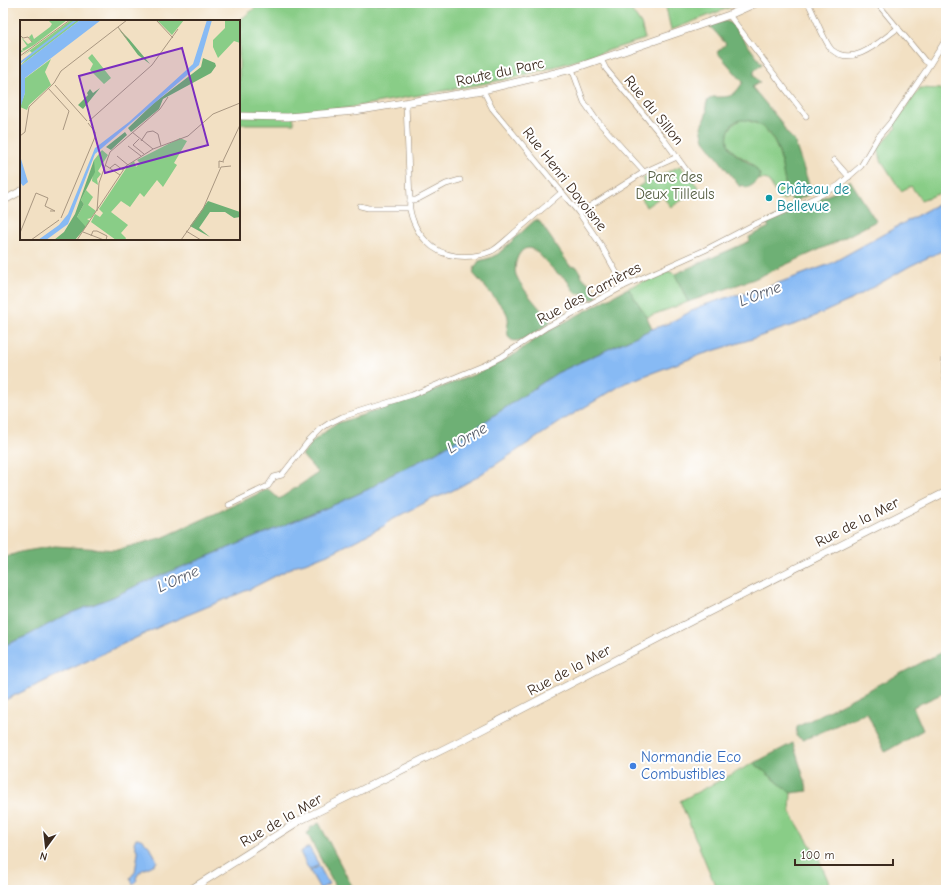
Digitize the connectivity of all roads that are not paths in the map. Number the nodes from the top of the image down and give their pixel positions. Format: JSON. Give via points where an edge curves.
{"nodes":[{"id":1,"x":756,"y":3,"type":"edge"},
{"id":2,"x":808,"y":3,"type":"edge"},
{"id":3,"x":885,"y":3,"type":"edge"},
{"id":4,"x":879,"y":5,"type":"edge"},
{"id":5,"x":729,"y":15,"type":"junction"},
{"id":6,"x":898,"y":28,"type":"junction"},
{"id":7,"x":946,"y":39,"type":"edge"},
{"id":8,"x":601,"y":59,"type":"junction"},
{"id":9,"x":930,"y":64,"type":"junction"},
{"id":10,"x":572,"y":70,"type":"junction"},
{"id":11,"x":483,"y":90,"type":"junction"},
{"id":12,"x":406,"y":104,"type":"junction"},
{"id":13,"x":240,"y":116,"type":"edge"},
{"id":14,"x":806,"y":116,"type":"dead end"},
{"id":15,"x":677,"y":158,"type":"junction"},
{"id":16,"x":834,"y":160,"type":"dead end"},
{"id":17,"x":644,"y":172,"type":"junction"},
{"id":18,"x":690,"y":175,"type":"dead end"},
{"id":19,"x":849,"y":177,"type":"junction"},
{"id":20,"x":460,"y":180,"type":"dead end"},
{"id":21,"x":20,"y":192,"type":"edge"},
{"id":22,"x":562,"y":192,"type":"junction"},
{"id":23,"x":410,"y":200,"type":"junction"},
{"id":24,"x":3,"y":201,"type":"edge"},
{"id":25,"x":360,"y":206,"type":"dead end"},
{"id":26,"x":409,"y":208,"type":"junction"},
{"id":27,"x":579,"y":213,"type":"junction"},
{"id":28,"x":624,"y":286,"type":"junction"},
{"id":29,"x":946,"y":356,"type":"edge"},
{"id":30,"x":946,"y":377,"type":"edge"},
{"id":31,"x":946,"y":492,"type":"edge"},
{"id":32,"x":229,"y":505,"type":"dead end"},
{"id":33,"x":208,"y":879,"type":"junction"},
{"id":34,"x":190,"y":890,"type":"edge"},
{"id":35,"x":199,"y":890,"type":"edge"}],
"edges":[{"from":1,"to":5,"type":"street","name":"Route du Parc"},
{"from":2,"to":6,"type":"street","via":[[832,50],[841,54],[855,56],[863,53]]},
{"from":3,"to":4,"type":"street"},
{"from":4,"to":6,"type":"street"},
{"from":5,"to":8,"type":"street","name":"Route du Parc"},
{"from":5,"to":14,"type":"street"},
{"from":6,"to":9,"type":"street"},
{"from":7,"to":9,"type":"street","name":"Rue des Carrières"},
{"from":8,"to":10,"type":"street","name":"Route du Parc"},
{"from":8,"to":15,"type":"street","name":"Rue du Sillon","via":[[606,69]]},
{"from":9,"to":19,"type":"street","name":"Rue des Carrières","via":[[878,137],[861,166]]},
{"from":10,"to":11,"type":"street","name":"Route du Parc"},
{"from":10,"to":17,"type":"street","via":[[584,102],[595,118]]},
{"from":11,"to":12,"type":"street","name":"Route du Parc"},
{"from":11,"to":22,"type":"street","name":"Rue Henri Davoisne","via":[[492,108]]},
{"from":12,"to":13,"type":"street","name":"Route du Parc","via":[[288,117]]},
{"from":12,"to":23,"type":"street"},
{"from":15,"to":17,"type":"street"},
{"from":15,"to":18,"type":"street","name":"Rue du Sillon"},
{"from":16,"to":19,"type":"street"},
{"from":17,"to":27,"type":"street"},
{"from":19,"to":28,"type":"street","name":"Rue des Carrières","via":[[820,195]]},
{"from":20,"to":23,"type":"street","via":[[446,184],[416,200]]},
{"from":21,"to":24,"type":"street"},
{"from":22,"to":26,"type":"street","via":[[493,250],[473,256],[449,255],[432,247],[423,239]]},
{"from":22,"to":27,"type":"street","name":"Rue Henri Davoisne"},
{"from":23,"to":26,"type":"street"},
{"from":25,"to":26,"type":"street"},
{"from":27,"to":28,"type":"street","name":"Rue Henri Davoisne"},
{"from":28,"to":32,"type":"street","name":"Rue des Carrières","via":[[485,365],[412,395],[342,417],[328,424],[307,443],[282,475],[274,477],[268,486]]},
{"from":29,"to":30,"type":"street"},
{"from":31,"to":33,"type":"street","name":"Rue de la Mer","via":[[300,821]]},
{"from":33,"to":34,"type":"street","name":"Rue de la Mer"},
{"from":33,"to":35,"type":"street","name":"Rue de la Mer"}]}
